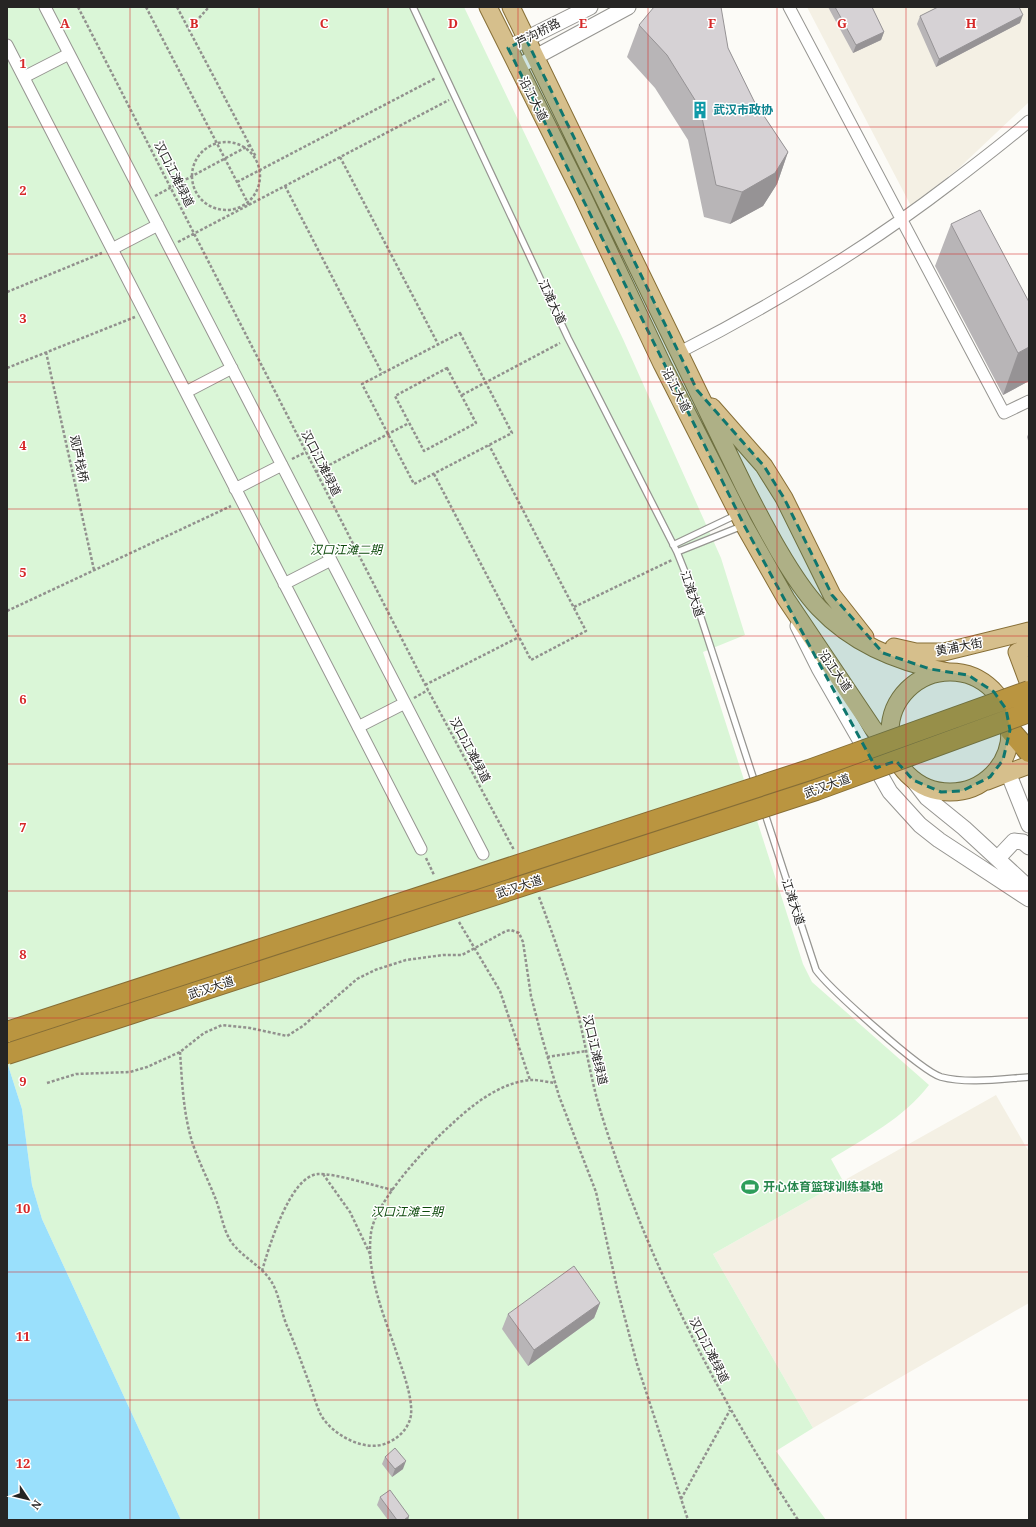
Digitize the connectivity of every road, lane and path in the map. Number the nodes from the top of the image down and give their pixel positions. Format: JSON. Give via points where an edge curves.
{"nodes":[{"id":1,"x":45,"y":7,"type":"edge"},
{"id":2,"x":78,"y":7,"type":"edge"},
{"id":3,"x":146,"y":7,"type":"edge"},
{"id":4,"x":178,"y":7,"type":"edge"},
{"id":5,"x":210,"y":7,"type":"edge"},
{"id":6,"x":413,"y":7,"type":"edge"},
{"id":7,"x":488,"y":7,"type":"edge"},
{"id":8,"x":511,"y":7,"type":"edge"},
{"id":9,"x":590,"y":7,"type":"edge"},
{"id":10,"x":628,"y":7,"type":"edge"},
{"id":11,"x":789,"y":7,"type":"edge"},
{"id":12,"x":189,"y":29,"type":"junction"},
{"id":13,"x":526,"y":39,"type":"junction"},
{"id":14,"x":7,"y":46,"type":"edge"},
{"id":15,"x":508,"y":48,"type":"junction"},
{"id":16,"x":69,"y":54,"type":"junction"},
{"id":17,"x":536,"y":57,"type":"junction"},
{"id":18,"x":517,"y":67,"type":"junction"},
{"id":19,"x":445,"y":73,"type":"junction"},
{"id":20,"x":24,"y":78,"type":"junction"},
{"id":21,"x":456,"y":97,"type":"junction"},
{"id":22,"x":1029,"y":121,"type":"edge"},
{"id":23,"x":216,"y":143,"type":"junction"},
{"id":24,"x":250,"y":145,"type":"junction"},
{"id":25,"x":245,"y":147,"type":"junction"},
{"id":26,"x":340,"y":157,"type":"junction"},
{"id":27,"x":224,"y":158,"type":"junction"},
{"id":28,"x":261,"y":170,"type":"junction"},
{"id":29,"x":192,"y":176,"type":"junction"},
{"id":30,"x":237,"y":182,"type":"junction"},
{"id":31,"x":285,"y":186,"type":"junction"},
{"id":32,"x":170,"y":187,"type":"junction"},
{"id":33,"x":145,"y":201,"type":"junction"},
{"id":34,"x":248,"y":203,"type":"junction"},
{"id":35,"x":902,"y":220,"type":"junction"},
{"id":36,"x":158,"y":225,"type":"junction"},
{"id":37,"x":194,"y":234,"type":"junction"},
{"id":38,"x":169,"y":246,"type":"junction"},
{"id":39,"x":112,"y":248,"type":"junction"},
{"id":40,"x":7,"y":292,"type":"edge"},
{"id":41,"x":133,"y":317,"type":"dead end"},
{"id":42,"x":568,"y":338,"type":"junction"},
{"id":43,"x":438,"y":344,"type":"junction"},
{"id":44,"x":46,"y":352,"type":"junction"},
{"id":45,"x":678,"y":353,"type":"junction"},
{"id":46,"x":7,"y":368,"type":"edge"},
{"id":47,"x":232,"y":368,"type":"junction"},
{"id":48,"x":382,"y":374,"type":"junction"},
{"id":49,"x":486,"y":382,"type":"junction"},
{"id":50,"x":697,"y":390,"type":"junction"},
{"id":51,"x":186,"y":392,"type":"junction"},
{"id":52,"x":462,"y":395,"type":"junction"},
{"id":53,"x":1029,"y":401,"type":"edge"},
{"id":54,"x":409,"y":423,"type":"junction"},
{"id":55,"x":388,"y":434,"type":"junction"},
{"id":56,"x":489,"y":445,"type":"junction"},
{"id":57,"x":306,"y":452,"type":"junction"},
{"id":58,"x":282,"y":464,"type":"junction"},
{"id":59,"x":316,"y":472,"type":"junction"},
{"id":60,"x":434,"y":474,"type":"junction"},
{"id":61,"x":235,"y":489,"type":"junction"},
{"id":62,"x":228,"y":508,"type":"dead end"},
{"id":63,"x":741,"y":520,"type":"junction"},
{"id":64,"x":673,"y":545,"type":"junction"},
{"id":65,"x":678,"y":554,"type":"junction"},
{"id":66,"x":331,"y":560,"type":"junction"},
{"id":67,"x":94,"y":570,"type":"junction"},
{"id":68,"x":284,"y":584,"type":"junction"},
{"id":69,"x":786,"y":599,"type":"junction"},
{"id":70,"x":574,"y":608,"type":"junction"},
{"id":71,"x":7,"y":611,"type":"edge"},
{"id":72,"x":1029,"y":631,"type":"edge"},
{"id":73,"x":519,"y":637,"type":"junction"},
{"id":74,"x":866,"y":637,"type":"junction"},
{"id":75,"x":1029,"y":647,"type":"edge"},
{"id":76,"x":883,"y":654,"type":"junction"},
{"id":77,"x":948,"y":672,"type":"junction"},
{"id":78,"x":1029,"y":684,"type":"edge"},
{"id":79,"x":425,"y":685,"type":"junction"},
{"id":80,"x":1029,"y":691,"type":"edge"},
{"id":81,"x":405,"y":703,"type":"junction"},
{"id":82,"x":1029,"y":712,"type":"edge"},
{"id":83,"x":358,"y":727,"type":"junction"},
{"id":84,"x":1010,"y":730,"type":"junction"},
{"id":85,"x":1029,"y":752,"type":"edge"},
{"id":86,"x":894,"y":755,"type":"junction"},
{"id":87,"x":1029,"y":765,"type":"edge"},
{"id":88,"x":1005,"y":767,"type":"junction"},
{"id":89,"x":912,"y":780,"type":"junction"},
{"id":90,"x":1029,"y":826,"type":"edge"},
{"id":91,"x":1029,"y":847,"type":"edge"},
{"id":92,"x":421,"y":849,"type":"joint"},
{"id":93,"x":515,"y":852,"type":"dead end"},
{"id":94,"x":483,"y":854,"type":"dead end"},
{"id":95,"x":998,"y":858,"type":"junction"},
{"id":96,"x":435,"y":876,"type":"dead end"},
{"id":97,"x":1029,"y":888,"type":"edge"},
{"id":98,"x":537,"y":893,"type":"dead end"},
{"id":99,"x":1029,"y":899,"type":"edge"},
{"id":100,"x":456,"y":916,"type":"dead end"},
{"id":101,"x":474,"y":949,"type":"junction"},
{"id":102,"x":7,"y":1032,"type":"edge"},
{"id":103,"x":586,"y":1051,"type":"junction"},
{"id":104,"x":180,"y":1052,"type":"junction"},
{"id":105,"x":7,"y":1054,"type":"edge"},
{"id":106,"x":547,"y":1057,"type":"junction"},
{"id":107,"x":1029,"y":1078,"type":"edge"},
{"id":108,"x":530,"y":1080,"type":"junction"},
{"id":109,"x":47,"y":1082,"type":"dead end"},
{"id":110,"x":555,"y":1083,"type":"junction"},
{"id":111,"x":323,"y":1174,"type":"junction"},
{"id":112,"x":393,"y":1190,"type":"junction"},
{"id":113,"x":371,"y":1256,"type":"junction"},
{"id":114,"x":262,"y":1271,"type":"junction"},
{"id":115,"x":730,"y":1410,"type":"junction"},
{"id":116,"x":681,"y":1500,"type":"junction"},
{"id":117,"x":688,"y":1520,"type":"edge"},
{"id":118,"x":798,"y":1520,"type":"edge"}],
"edges":[{"from":1,"to":16,"type":"street"},
{"from":2,"to":32,"type":"path","name":"汉口江滩绿道"},
{"from":3,"to":23,"type":"path"},
{"from":4,"to":12,"type":"path"},
{"from":5,"to":12,"type":"path"},
{"from":6,"to":19,"type":"lane","name":"江滩大道"},
{"from":7,"to":15,"type":"main road","name":"沿江大道"},
{"from":8,"to":13,"type":"main road","name":"沿江大道"},
{"from":9,"to":13,"type":"main road","name":"芦沟桥路"},
{"from":10,"to":17,"type":"main road","name":"芦沟桥路"},
{"from":11,"to":35,"type":"street"},
{"from":12,"to":24,"type":"path"},
{"from":13,"to":15,"type":"main road","name":"芦沟桥路"},
{"from":13,"to":17,"type":"main road","name":"沿江大道"},
{"from":14,"to":20,"type":"street"},
{"from":15,"to":18,"type":"main road","name":"沿江大道"},
{"from":16,"to":20,"type":"street"},
{"from":16,"to":33,"type":"street"},
{"from":17,"to":18,"type":"main road","name":"芦沟桥路"},
{"from":17,"to":45,"type":"main road","name":"沿江大道"},
{"from":18,"to":63,"type":"main road","name":"沿江大道"},
{"from":19,"to":21,"type":"lane","name":"江滩大道"},
{"from":19,"to":28,"type":"path"},
{"from":20,"to":39,"type":"street"},
{"from":21,"to":26,"type":"path"},
{"from":21,"to":42,"type":"lane","name":"江滩大道"},
{"from":22,"to":35,"type":"street"},
{"from":23,"to":25,"type":"path","via":[[234,142]]},
{"from":23,"to":27,"type":"path"},
{"from":23,"to":29,"type":"path","via":[[198,156]]},
{"from":24,"to":25,"type":"path"},
{"from":24,"to":28,"type":"path"},
{"from":25,"to":27,"type":"path"},
{"from":25,"to":28,"type":"path","via":[[254,156]]},
{"from":26,"to":31,"type":"path"},
{"from":26,"to":43,"type":"path"},
{"from":27,"to":29,"type":"path"},
{"from":27,"to":30,"type":"path"},
{"from":28,"to":30,"type":"path"},
{"from":28,"to":34,"type":"path","via":[[258,188]]},
{"from":29,"to":32,"type":"path"},
{"from":29,"to":34,"type":"path","via":[[198,195],[210,206],[226,210]]},
{"from":30,"to":34,"type":"path"},
{"from":31,"to":34,"type":"path"},
{"from":31,"to":48,"type":"path"},
{"from":32,"to":33,"type":"path"},
{"from":32,"to":37,"type":"path","name":"汉口江滩绿道"},
{"from":33,"to":36,"type":"street"},
{"from":34,"to":37,"type":"path"},
{"from":35,"to":45,"type":"street","via":[[806,283]]},
{"from":35,"to":53,"type":"street","via":[[1004,412]]},
{"from":36,"to":38,"type":"street"},
{"from":36,"to":39,"type":"street"},
{"from":37,"to":38,"type":"path"},
{"from":37,"to":57,"type":"path","name":"汉口江滩绿道"},
{"from":38,"to":47,"type":"street"},
{"from":39,"to":40,"type":"path"},
{"from":39,"to":51,"type":"street"},
{"from":41,"to":44,"type":"path"},
{"from":42,"to":49,"type":"path"},
{"from":42,"to":64,"type":"lane","name":"江滩大道"},
{"from":43,"to":48,"type":"path"},
{"from":43,"to":49,"type":"path","via":[[460,333]]},
{"from":44,"to":46,"type":"path"},
{"from":44,"to":67,"type":"path","name":"观芦栈桥"},
{"from":45,"to":50,"type":"main road","name":"沿江大道"},
{"from":47,"to":51,"type":"street"},
{"from":47,"to":58,"type":"street"},
{"from":48,"to":55,"type":"path","via":[[362,384]]},
{"from":49,"to":52,"type":"path"},
{"from":49,"to":56,"type":"path","via":[[512,433]]},
{"from":50,"to":74,"type":"main road","via":[[764,466],[784,498],[832,595]]},
{"from":50,"to":76,"type":"main road","name":"沿江大道","via":[[752,502],[805,589],[818,607],[839,626]]},
{"from":51,"to":61,"type":"street"},
{"from":52,"to":54,"type":"path","via":[[447,368],[395,396]]},
{"from":52,"to":54,"type":"path","via":[[476,423],[424,451]]},
{"from":54,"to":55,"type":"path"},
{"from":55,"to":59,"type":"path"},
{"from":55,"to":60,"type":"path","via":[[414,484]]},
{"from":56,"to":60,"type":"path"},
{"from":56,"to":70,"type":"path"},
{"from":57,"to":58,"type":"path"},
{"from":57,"to":59,"type":"path","name":"汉口江滩绿道"},
{"from":58,"to":61,"type":"street"},
{"from":58,"to":66,"type":"street"},
{"from":59,"to":79,"type":"path","name":"汉口江滩绿道"},
{"from":60,"to":73,"type":"path"},
{"from":61,"to":68,"type":"street"},
{"from":62,"to":67,"type":"path"},
{"from":63,"to":64,"type":"lane"},
{"from":63,"to":65,"type":"lane"},
{"from":63,"to":69,"type":"main road","name":"沿江大道"},
{"from":64,"to":65,"type":"lane","name":"江滩大道"},
{"from":65,"to":70,"type":"path"},
{"from":65,"to":107,"type":"lane","name":"江滩大道","via":[[816,970],[832,988],[932,1073],[959,1079]]},
{"from":66,"to":68,"type":"street"},
{"from":66,"to":81,"type":"street"},
{"from":67,"to":71,"type":"path"},
{"from":68,"to":83,"type":"street"},
{"from":69,"to":86,"type":"main road","name":"沿江大道","via":[[872,727]]},
{"from":69,"to":99,"type":"main road","via":[[819,668],[890,792],[939,840]]},
{"from":70,"to":73,"type":"path","via":[[586,631],[531,660]]},
{"from":72,"to":74,"type":"main road","name":"黄浦大街","via":[[969,647],[926,653],[895,647]]},
{"from":73,"to":79,"type":"path"},
{"from":74,"to":76,"type":"main road"},
{"from":75,"to":78,"type":"main road","via":[[1017,652]]},
{"from":76,"to":77,"type":"main road","name":"沿江大道"},
{"from":77,"to":84,"type":"main road","via":[[968,675],[987,684],[1001,700]]},
{"from":77,"to":86,"type":"main road","via":[[937,673],[918,681],[902,695],[894,709],[890,724],[890,745]]},
{"from":79,"to":93,"type":"path","name":"汉口江滩绿道"},
{"from":80,"to":102,"type":"highway","name":"武汉大道","bridge":true,"via":[[801,772]]},
{"from":81,"to":83,"type":"street"},
{"from":81,"to":94,"type":"street"},
{"from":82,"to":105,"type":"highway","name":"武汉大道","bridge":true,"via":[[816,790]]},
{"from":83,"to":92,"type":"street"},
{"from":84,"to":85,"type":"highway"},
{"from":84,"to":88,"type":"main road"},
{"from":86,"to":89,"type":"main road"},
{"from":87,"to":88,"type":"main road"},
{"from":88,"to":89,"type":"main road","via":[[982,783],[962,791],[931,790]]},
{"from":88,"to":90,"type":"main road"},
{"from":89,"to":95,"type":"main road","via":[[927,798]]},
{"from":91,"to":95,"type":"main road","via":[[1014,841]]},
{"from":92,"to":96,"type":"path"},
{"from":95,"to":97,"type":"main road"},
{"from":98,"to":103,"type":"path","name":"汉口江滩绿道","via":[[560,953]]},
{"from":100,"to":101,"type":"path"},
{"from":101,"to":104,"type":"path","via":[[462,955],[406,960],[375,970],[357,979],[303,1026],[287,1036],[222,1025],[197,1036]]},
{"from":101,"to":106,"type":"path","via":[[506,931],[519,933],[523,942],[531,996]]},
{"from":101,"to":108,"type":"path","via":[[500,991]]},
{"from":103,"to":106,"type":"path"},
{"from":103,"to":115,"type":"path","name":"汉口江滩绿道","via":[[601,1114],[648,1244],[663,1280]]},
{"from":104,"to":109,"type":"path","via":[[130,1072],[76,1074]]},
{"from":104,"to":114,"type":"path","via":[[191,1141],[231,1241]]},
{"from":106,"to":110,"type":"path"},
{"from":108,"to":110,"type":"path"},
{"from":108,"to":112,"type":"path","via":[[504,1088],[461,1115],[426,1150]]},
{"from":110,"to":116,"type":"path","via":[[596,1192],[637,1364]]},
{"from":111,"to":112,"type":"path"},
{"from":111,"to":113,"type":"path","via":[[350,1212]]},
{"from":111,"to":114,"type":"path","via":[[309,1175],[294,1191],[281,1218]]},
{"from":112,"to":113,"type":"path","via":[[372,1227]]},
{"from":113,"to":114,"type":"path","via":[[379,1302],[402,1370],[411,1412],[408,1423],[399,1436],[379,1445],[368,1446],[348,1438],[331,1427],[321,1416],[273,1284]]},
{"from":115,"to":116,"type":"path"},
{"from":115,"to":118,"type":"path","name":"汉口江滩绿道"},
{"from":116,"to":117,"type":"path"}]}
